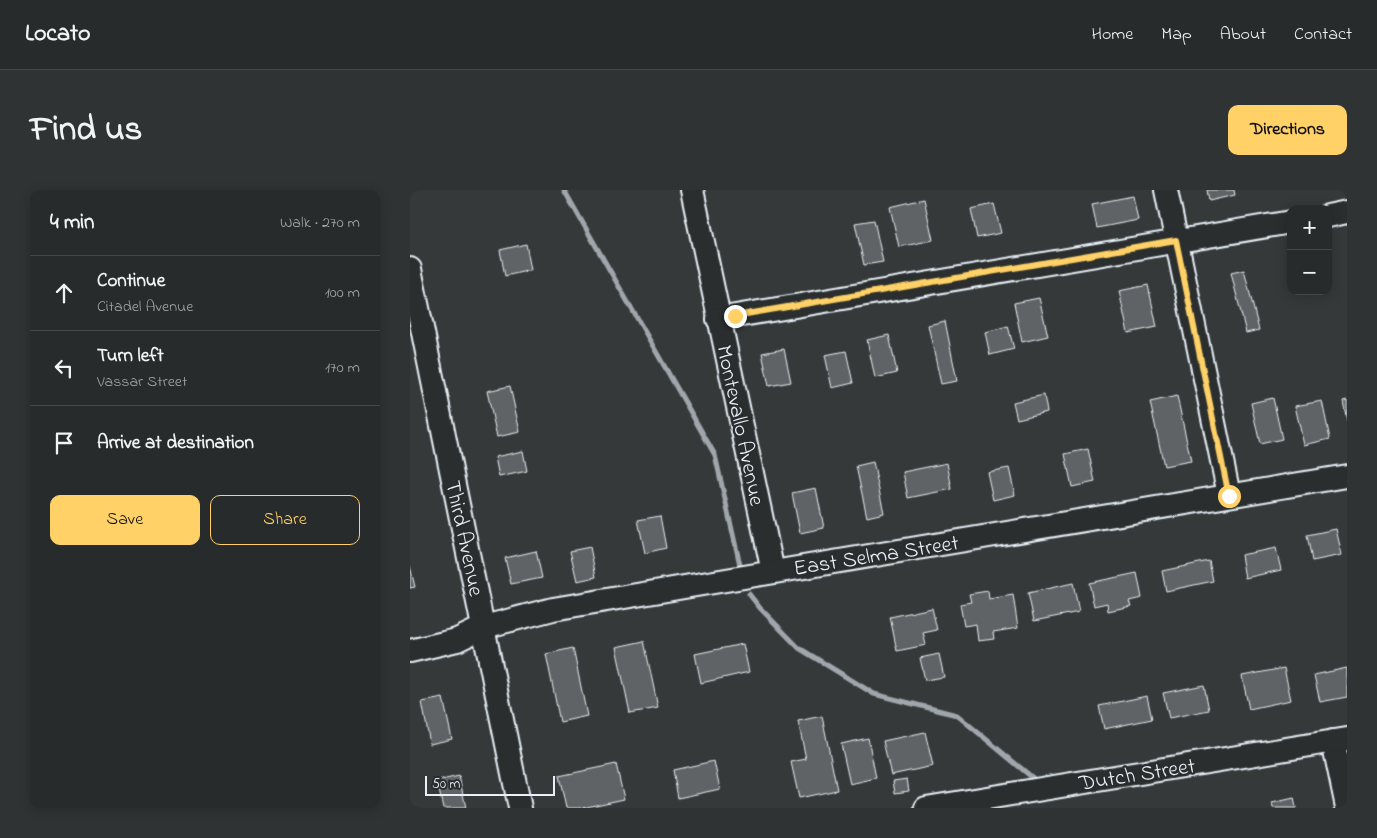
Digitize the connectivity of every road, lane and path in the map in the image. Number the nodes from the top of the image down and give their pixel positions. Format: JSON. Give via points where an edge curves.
{"nodes":[{"id":1,"x":692,"y":190,"type":"edge"},
{"id":2,"x":1166,"y":190,"type":"edge"},
{"id":3,"x":1347,"y":212,"type":"edge"},
{"id":4,"x":1332,"y":215,"type":"edge"},
{"id":5,"x":1287,"y":223,"type":"edge"},
{"id":6,"x":1176,"y":240,"type":"junction"},
{"id":7,"x":411,"y":282,"type":"edge"},
{"id":8,"x":718,"y":319,"type":"junction"},
{"id":9,"x":1347,"y":476,"type":"edge"},
{"id":10,"x":1229,"y":496,"type":"junction"},
{"id":11,"x":773,"y":572,"type":"junction"},
{"id":12,"x":484,"y":627,"type":"junction"},
{"id":13,"x":410,"y":651,"type":"edge"},
{"id":14,"x":1340,"y":740,"type":"edge"},
{"id":15,"x":1023,"y":800,"type":"edge"},
{"id":16,"x":1347,"y":807,"type":"edge"},
{"id":17,"x":520,"y":808,"type":"edge"},
{"id":18,"x":926,"y":808,"type":"edge"}],
"edges":[{"from":1,"to":8,"type":"street","name":"Montevallo Avenue"},
{"from":2,"to":6,"type":"street"},
{"from":3,"to":4,"type":"street"},
{"from":5,"to":6,"type":"street"},
{"from":6,"to":8,"type":"street"},
{"from":6,"to":10,"type":"street"},
{"from":7,"to":12,"type":"street","name":"Third Avenue"},
{"from":8,"to":11,"type":"street","name":"Montevallo Avenue"},
{"from":9,"to":10,"type":"street","name":"East Selma Street"},
{"from":10,"to":11,"type":"street","name":"East Selma Street"},
{"from":11,"to":12,"type":"street","name":"East Selma Street","via":[[553,609]]},
{"from":12,"to":13,"type":"street","name":"East Selma Street","via":[[457,640]]},
{"from":12,"to":17,"type":"street","name":"Third Avenue"},
{"from":14,"to":15,"type":"street","name":"Dutch Street"},
{"from":14,"to":16,"type":"street"},
{"from":15,"to":18,"type":"street","name":"Dutch Street"}]}
